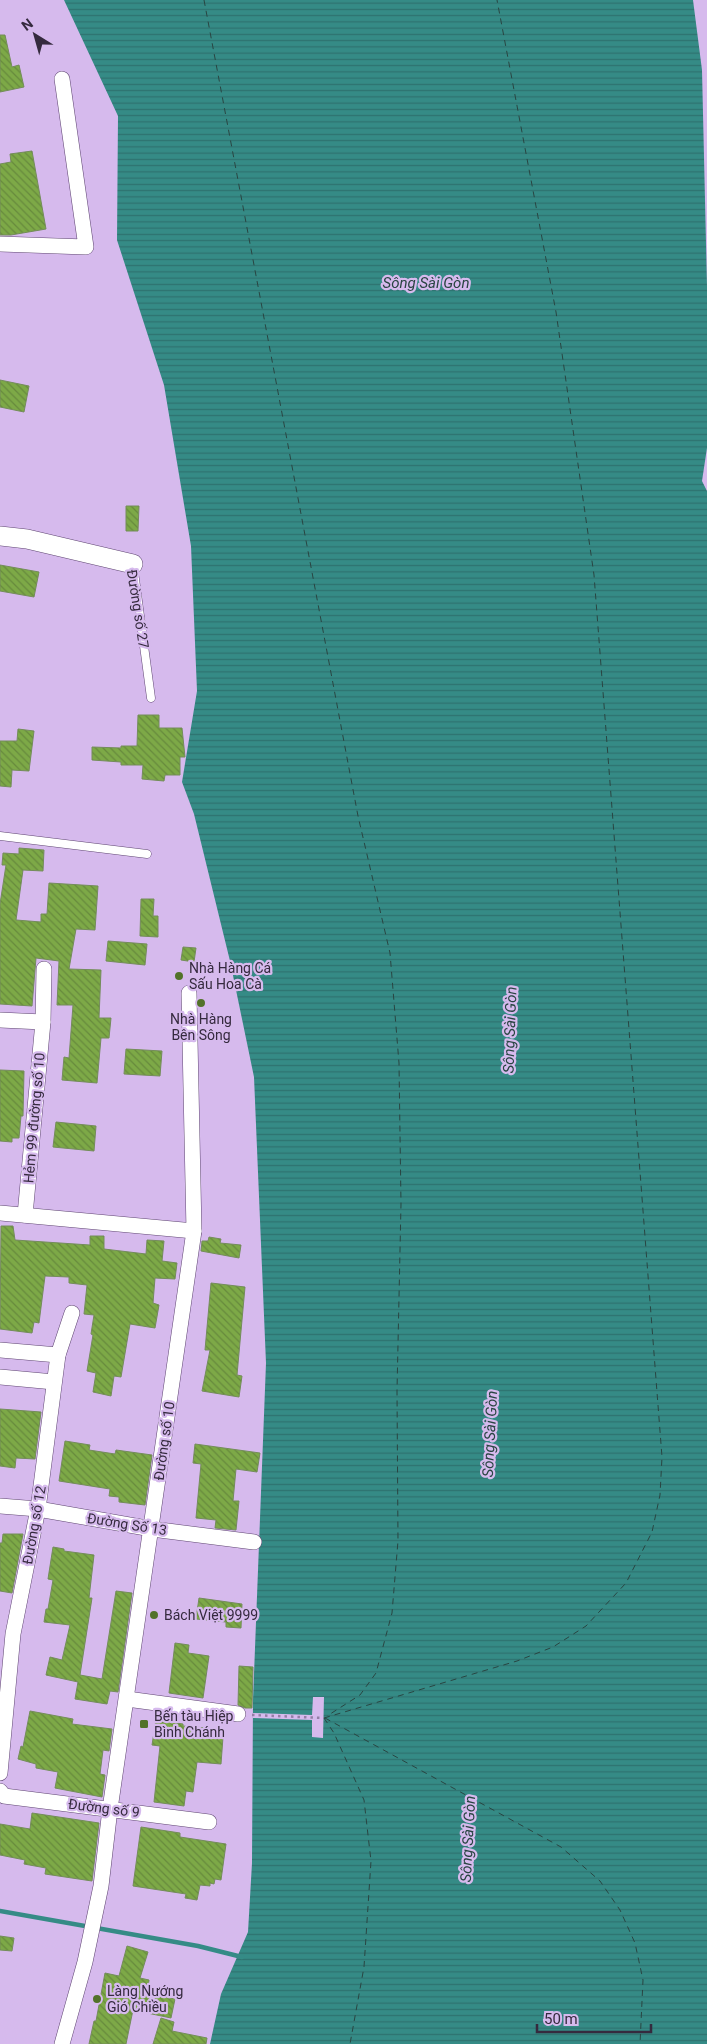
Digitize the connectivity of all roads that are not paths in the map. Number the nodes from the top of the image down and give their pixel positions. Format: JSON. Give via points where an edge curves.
{"nodes":[{"id":1,"x":62,"y":79,"type":"dead end"},
{"id":2,"x":0,"y":244,"type":"edge"},
{"id":3,"x":0,"y":536,"type":"edge"},
{"id":4,"x":133,"y":564,"type":"joint"},
{"id":5,"x":151,"y":698,"type":"dead end"},
{"id":6,"x":0,"y":836,"type":"edge"},
{"id":7,"x":147,"y":854,"type":"dead end"},
{"id":8,"x":44,"y":970,"type":"dead end"},
{"id":9,"x":188,"y":993,"type":"dead end"},
{"id":10,"x":0,"y":1020,"type":"edge"},
{"id":11,"x":43,"y":1022,"type":"junction"},
{"id":12,"x":0,"y":1213,"type":"edge"},
{"id":13,"x":25,"y":1215,"type":"junction"},
{"id":14,"x":194,"y":1232,"type":"junction"},
{"id":15,"x":72,"y":1313,"type":"dead end"},
{"id":16,"x":0,"y":1350,"type":"edge"},
{"id":17,"x":58,"y":1355,"type":"junction"},
{"id":18,"x":0,"y":1378,"type":"edge"},
{"id":19,"x":54,"y":1382,"type":"junction"},
{"id":20,"x":0,"y":1506,"type":"edge"},
{"id":21,"x":38,"y":1509,"type":"junction"},
{"id":22,"x":152,"y":1529,"type":"junction"},
{"id":23,"x":254,"y":1542,"type":"dead end"},
{"id":24,"x":7,"y":1634,"type":"edge"},
{"id":25,"x":127,"y":1699,"type":"junction"},
{"id":26,"x":238,"y":1714,"type":"road end"},
{"id":27,"x":2,"y":1740,"type":"edge"},
{"id":28,"x":0,"y":1773,"type":"edge"},
{"id":29,"x":0,"y":1791,"type":"edge"},
{"id":30,"x":110,"y":1809,"type":"junction"},
{"id":31,"x":209,"y":1822,"type":"dead end"},
{"id":32,"x":62,"y":2044,"type":"edge"}],
"edges":[{"from":1,"to":2,"type":"street","via":[[86,248]]},
{"from":3,"to":4,"type":"street","name":"Đường số 27","via":[[27,539]]},
{"from":4,"to":5,"type":"lane","name":"Đường số 27"},
{"from":6,"to":7,"type":"lane"},
{"from":8,"to":11,"type":"street","name":"Hẻm 99 đường số 10"},
{"from":9,"to":14,"type":"street","name":"Đường số 10"},
{"from":10,"to":11,"type":"street"},
{"from":11,"to":13,"type":"street","name":"Hẻm 99 đường số 10"},
{"from":12,"to":13,"type":"street"},
{"from":13,"to":14,"type":"street"},
{"from":14,"to":22,"type":"street","name":"Đường số 10"},
{"from":15,"to":17,"type":"street","name":"Đường số 12"},
{"from":16,"to":17,"type":"street"},
{"from":17,"to":19,"type":"street","name":"Đường số 12"},
{"from":18,"to":19,"type":"street"},
{"from":19,"to":21,"type":"street","name":"Đường số 12"},
{"from":20,"to":21,"type":"street","name":"Đường Số 13"},
{"from":21,"to":22,"type":"street","name":"Đường Số 13"},
{"from":21,"to":24,"type":"street","name":"Đường số 12"},
{"from":22,"to":23,"type":"street","name":"Đường Số 13"},
{"from":22,"to":25,"type":"street","name":"Đường số 10"},
{"from":24,"to":27,"type":"street","name":"Đường số 12"},
{"from":25,"to":26,"type":"street"},
{"from":25,"to":30,"type":"street","name":"Đường số 10"},
{"from":27,"to":28,"type":"street"},
{"from":29,"to":30,"type":"street","name":"Đường số 9","via":[[4,1796]]},
{"from":30,"to":31,"type":"street","name":"Đường số 9"},
{"from":30,"to":32,"type":"street","name":"Đường số 10","via":[[101,1886],[85,1962]]}]}
